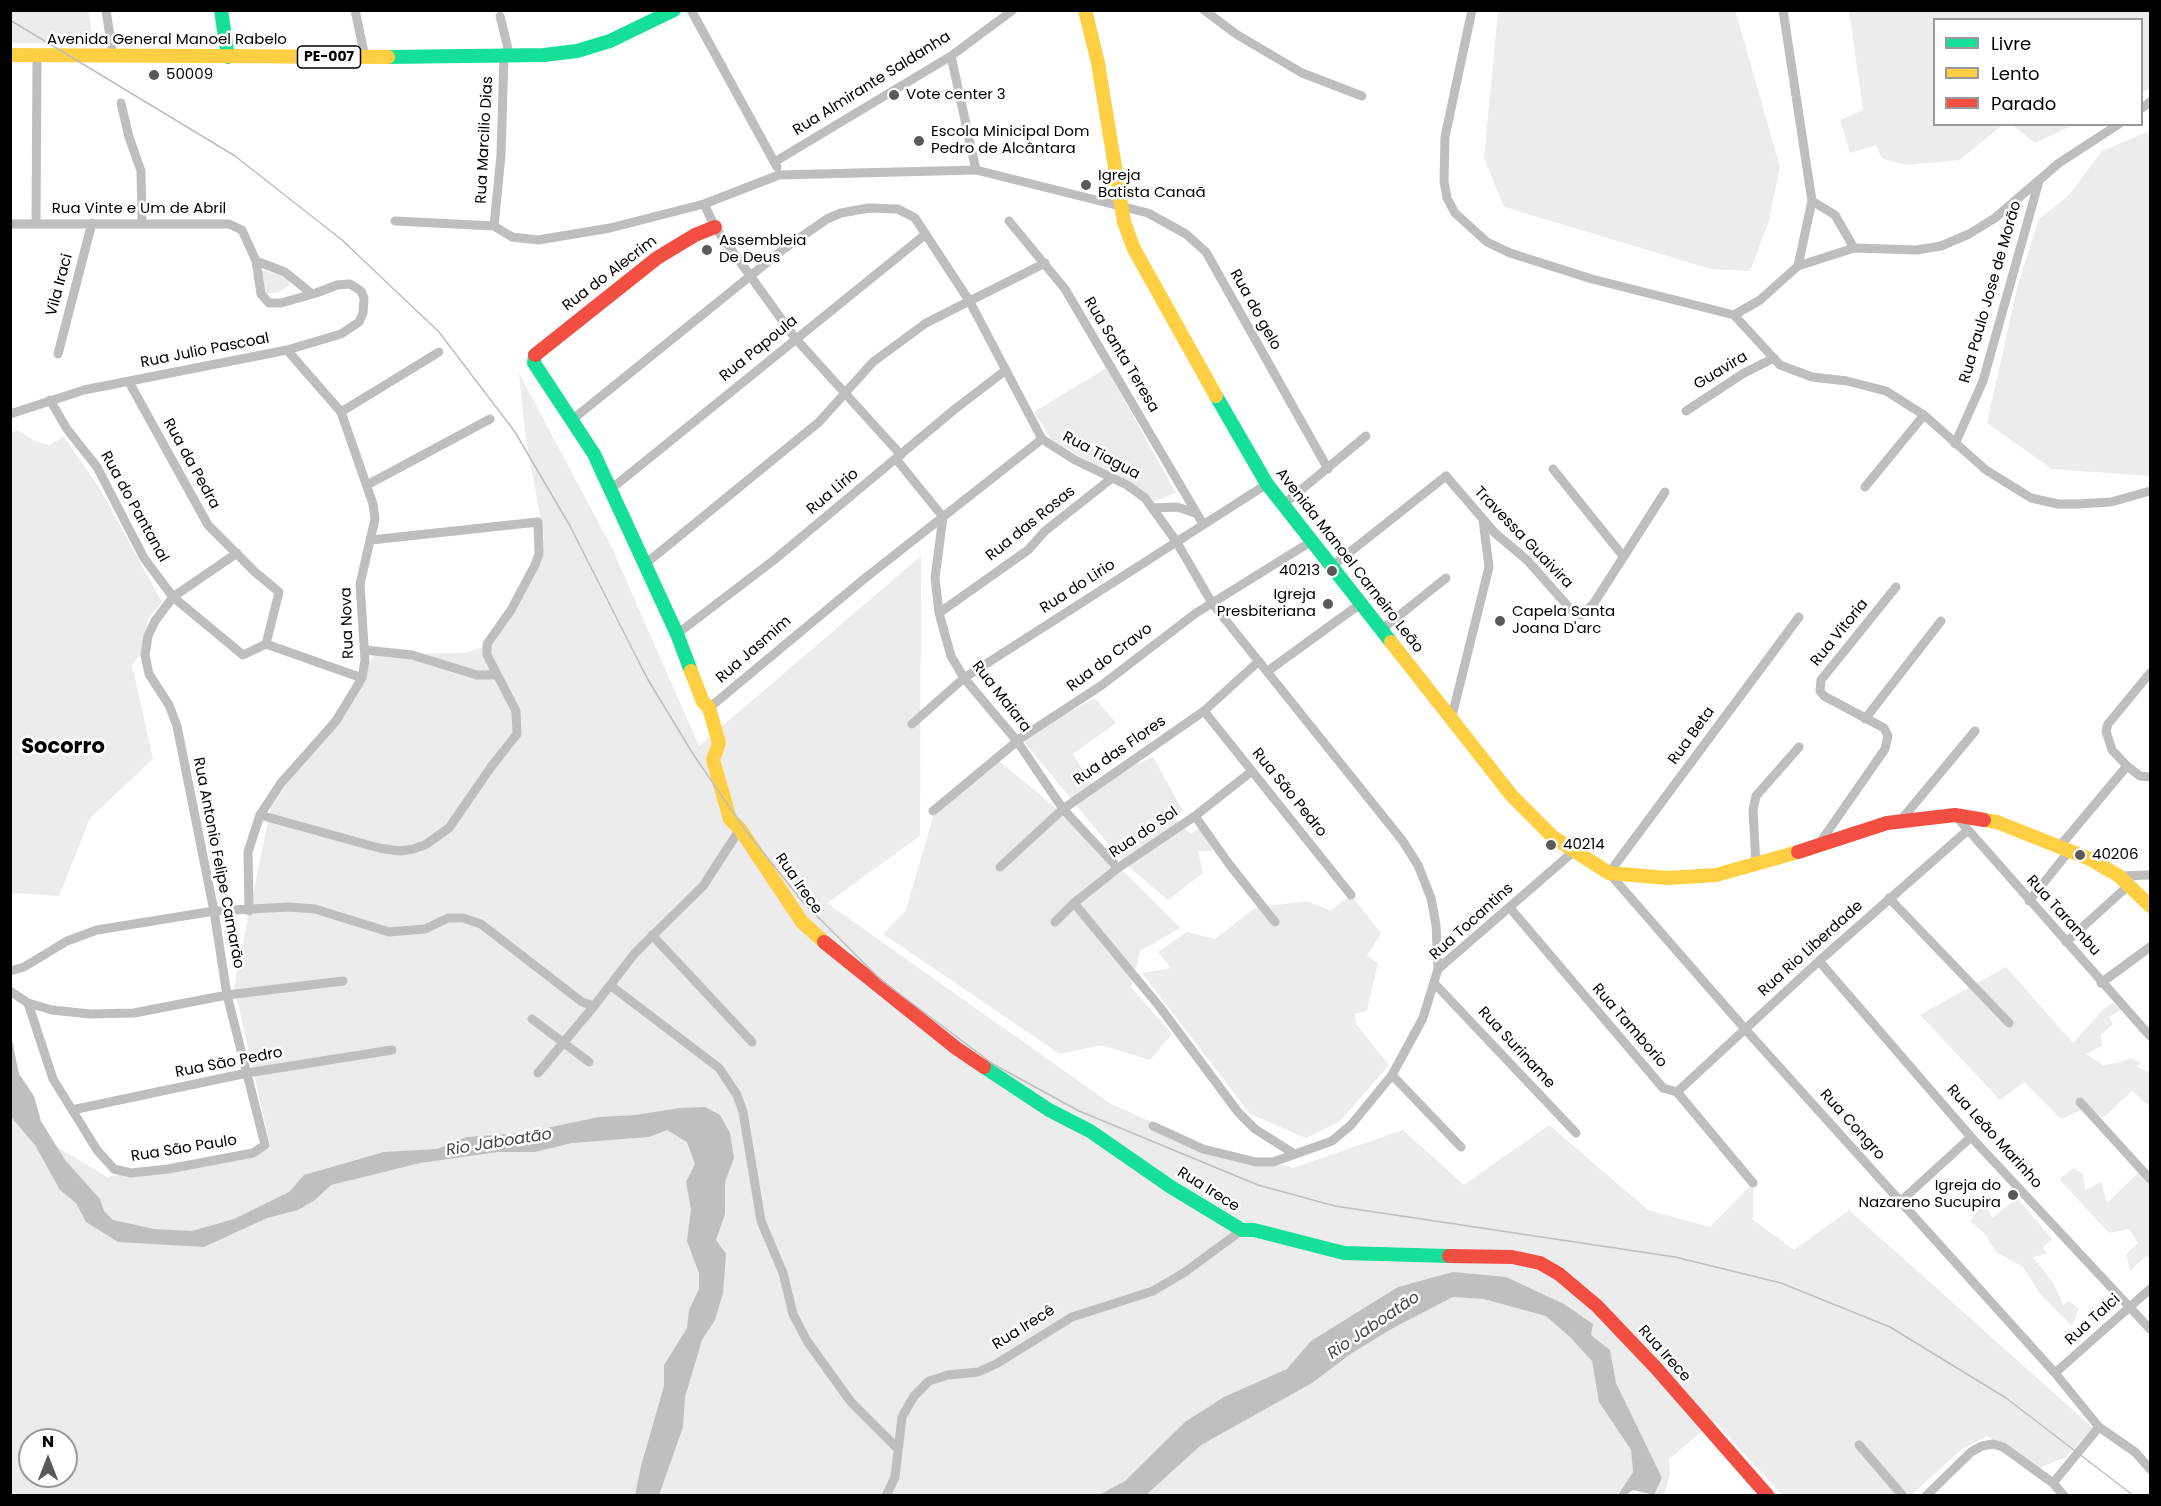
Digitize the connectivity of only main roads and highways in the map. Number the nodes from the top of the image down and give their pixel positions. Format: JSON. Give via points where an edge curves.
{"nodes":[{"id":1,"x":221,"y":10,"type":"edge"},
{"id":2,"x":674,"y":10,"type":"edge"},
{"id":3,"x":1085,"y":10,"type":"edge"},
{"id":4,"x":10,"y":55,"type":"edge"},
{"id":5,"x":228,"y":57,"type":"junction"},
{"id":6,"x":715,"y":227,"type":"road end"},
{"id":7,"x":533,"y":358,"type":"joint"},
{"id":8,"x":709,"y":708,"type":"joint"},
{"id":9,"x":2151,"y":906,"type":"edge"},
{"id":10,"x":1768,"y":1496,"type":"edge"}],
"edges":[{"from":1,"to":5,"type":"main road"},
{"from":2,"to":5,"type":"main road","name":"Avenida General Manoel Rabelo","number":"PE-007","via":[[593,47],[560,54]]},
{"from":3,"to":9,"type":"main road","name":"Avenida Manoel Carneiro Leão","via":[[1098,63],[1120,205],[1142,264],[1267,484],[1512,796],[1553,837],[1609,873],[1668,878],[1716,875],[1901,820],[1955,815],[1997,822],[2065,848],[2124,881]]},
{"from":4,"to":5,"type":"main road","name":"Avenida General Manoel Rabelo","number":"PE-007"},
{"from":6,"to":7,"type":"main road","name":"Rua do Alecrim","via":[[695,234],[657,258]]},
{"from":7,"to":8,"type":"main road","name":"Rua Jasmim","via":[[535,368],[573,419],[611,489],[677,634],[697,689]]},
{"from":8,"to":10,"type":"main road","name":"Rua Irece","via":[[719,743],[713,760],[715,772],[730,819],[802,922],[840,957],[975,1060],[1242,1230],[1344,1253],[1512,1257],[1540,1263],[1597,1306]]}]}
